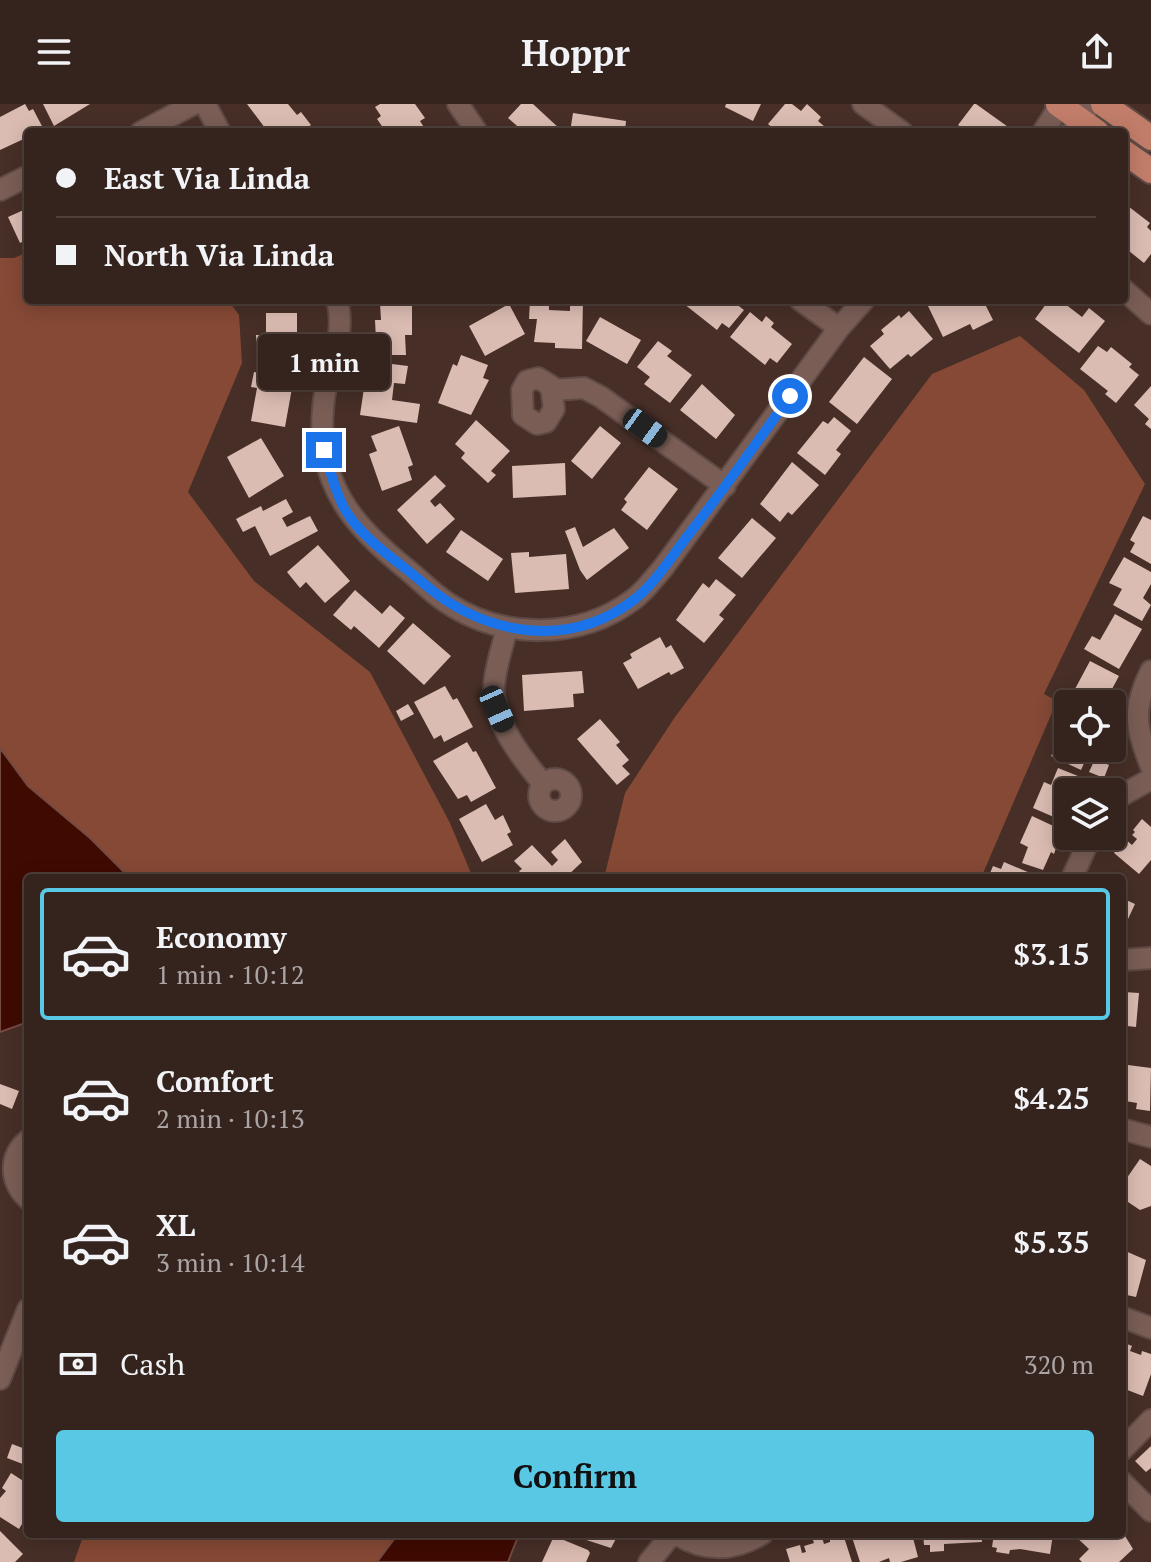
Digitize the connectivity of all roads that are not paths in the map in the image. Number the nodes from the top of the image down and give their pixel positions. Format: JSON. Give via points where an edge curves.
{"nodes":[{"id":1,"x":194,"y":104,"type":"edge"},
{"id":2,"x":205,"y":104,"type":"edge"},
{"id":3,"x":458,"y":104,"type":"edge"},
{"id":4,"x":863,"y":104,"type":"edge"},
{"id":5,"x":1060,"y":104,"type":"edge"},
{"id":6,"x":1103,"y":104,"type":"edge"},
{"id":7,"x":1085,"y":122,"type":"edge"},
{"id":8,"x":149,"y":128,"type":"edge"},
{"id":9,"x":218,"y":128,"type":"edge"},
{"id":10,"x":474,"y":128,"type":"edge"},
{"id":11,"x":896,"y":128,"type":"edge"},
{"id":12,"x":1045,"y":128,"type":"edge"},
{"id":13,"x":1151,"y":138,"type":"edge"},
{"id":14,"x":1128,"y":155,"type":"edge"},
{"id":15,"x":1151,"y":171,"type":"edge"},
{"id":16,"x":24,"y":178,"type":"edge"},
{"id":17,"x":0,"y":190,"type":"edge"},
{"id":18,"x":1128,"y":294,"type":"edge"},
{"id":19,"x":338,"y":304,"type":"edge"},
{"id":20,"x":806,"y":304,"type":"edge"},
{"id":21,"x":860,"y":304,"type":"edge"},
{"id":22,"x":1151,"y":314,"type":"edge"},
{"id":23,"x":839,"y":328,"type":"junction"},
{"id":24,"x":553,"y":390,"type":"dead end"},
{"id":25,"x":725,"y":486,"type":"junction"},
{"id":26,"x":507,"y":627,"type":"junction"},
{"id":27,"x":1151,"y":671,"type":"edge"},
{"id":28,"x":1151,"y":766,"type":"edge"},
{"id":29,"x":1151,"y":779,"type":"edge"},
{"id":30,"x":543,"y":784,"type":"dead end"},
{"id":31,"x":1126,"y":793,"type":"edge"},
{"id":32,"x":1085,"y":850,"type":"edge"},
{"id":33,"x":1074,"y":874,"type":"edge"},
{"id":34,"x":1151,"y":958,"type":"edge"},
{"id":35,"x":1126,"y":960,"type":"edge"},
{"id":36,"x":1126,"y":1130,"type":"edge"},
{"id":37,"x":1151,"y":1137,"type":"edge"},
{"id":38,"x":24,"y":1144,"type":"edge"},
{"id":39,"x":24,"y":1195,"type":"edge"},
{"id":40,"x":24,"y":1319,"type":"edge"},
{"id":41,"x":1126,"y":1319,"type":"edge"},
{"id":42,"x":1151,"y":1328,"type":"edge"},
{"id":43,"x":0,"y":1379,"type":"edge"},
{"id":44,"x":1151,"y":1420,"type":"edge"},
{"id":45,"x":1126,"y":1446,"type":"edge"},
{"id":46,"x":1126,"y":1486,"type":"edge"},
{"id":47,"x":1151,"y":1511,"type":"edge"},
{"id":48,"x":670,"y":1538,"type":"edge"},
{"id":49,"x":684,"y":1538,"type":"edge"},
{"id":50,"x":756,"y":1538,"type":"edge"},
{"id":51,"x":649,"y":1562,"type":"edge"}],
"edges":[{"from":1,"to":8,"type":"street"},
{"from":2,"to":9,"type":"street"},
{"from":3,"to":10,"type":"street"},
{"from":4,"to":11,"type":"street"},
{"from":5,"to":7,"type":"main road"},
{"from":5,"to":12,"type":"street"},
{"from":6,"to":13,"type":"main road"},
{"from":14,"to":15,"type":"main road"},
{"from":16,"to":17,"type":"street"},
{"from":18,"to":22,"type":"street"},
{"from":19,"to":26,"type":"street","via":[[338,348],[326,386],[324,450],[347,512],[367,537],[446,602]]},
{"from":20,"to":23,"type":"street"},
{"from":21,"to":23,"type":"street"},
{"from":23,"to":25,"type":"street"},
{"from":24,"to":25,"type":"street","via":[[584,388],[601,397]]},
{"from":25,"to":26,"type":"street","via":[[636,598],[588,625],[525,631]]},
{"from":26,"to":30,"type":"street","via":[[494,688],[497,709]]},
{"from":27,"to":28,"type":"street","via":[[1141,692],[1137,722]]},
{"from":29,"to":31,"type":"street"},
{"from":32,"to":33,"type":"street"},
{"from":34,"to":35,"type":"street"},
{"from":36,"to":37,"type":"street"},
{"from":38,"to":39,"type":"street","via":[[13,1165]]},
{"from":40,"to":43,"type":"street"},
{"from":41,"to":42,"type":"street"},
{"from":44,"to":45,"type":"street"},
{"from":46,"to":47,"type":"street"},
{"from":48,"to":51,"type":"street"},
{"from":49,"to":50,"type":"street","via":[[710,1548]]}]}
